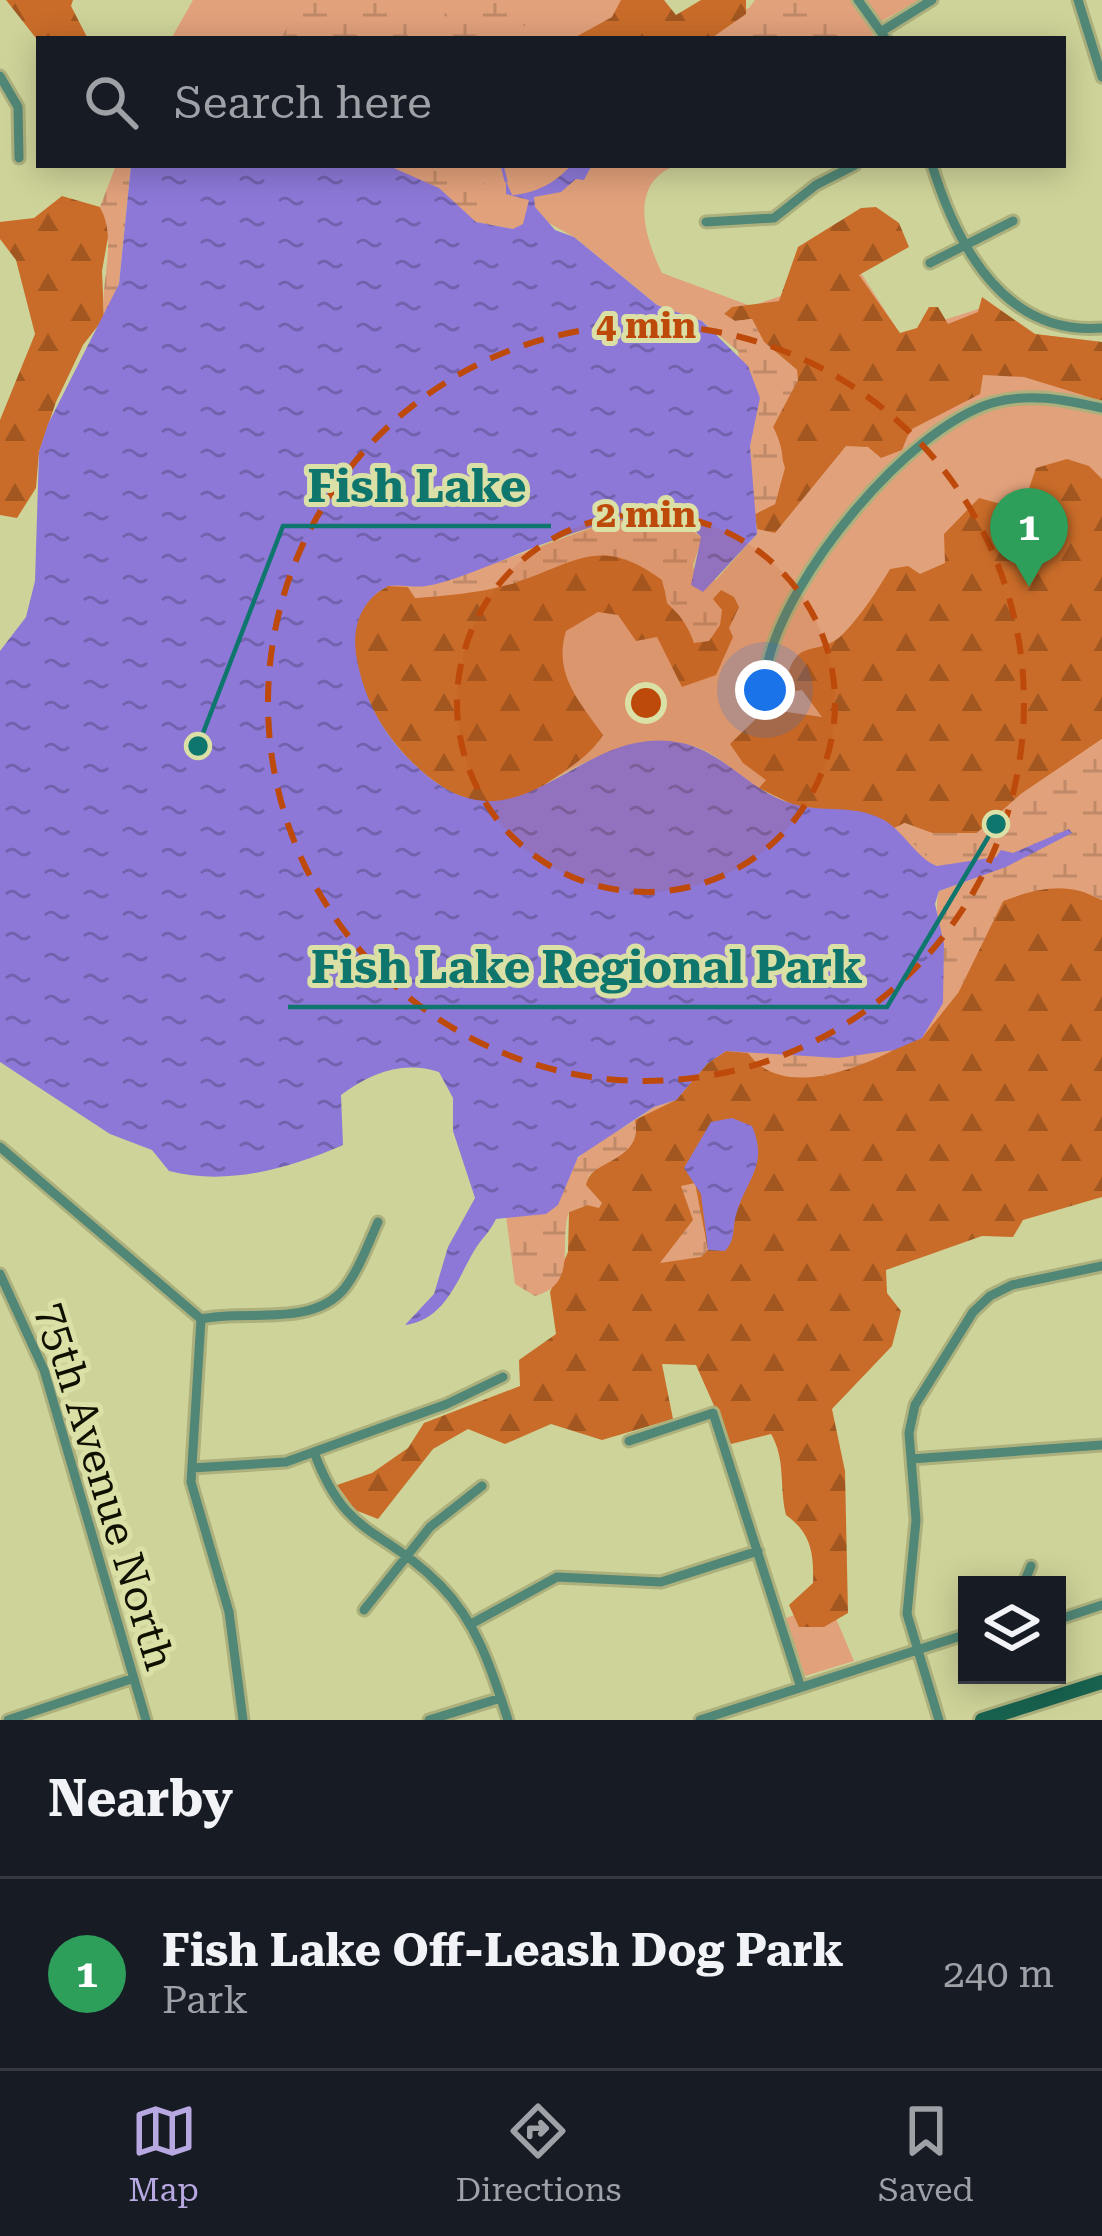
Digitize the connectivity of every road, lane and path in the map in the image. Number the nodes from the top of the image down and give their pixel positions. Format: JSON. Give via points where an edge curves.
{"nodes":[{"id":1,"x":858,"y":0,"type":"edge"},
{"id":2,"x":932,"y":0,"type":"edge"},
{"id":3,"x":1078,"y":0,"type":"edge"},
{"id":4,"x":884,"y":35,"type":"edge"},
{"id":5,"x":0,"y":76,"type":"edge"},
{"id":6,"x":1102,"y":77,"type":"edge"},
{"id":7,"x":19,"y":158,"type":"dead end"},
{"id":8,"x":849,"y":168,"type":"edge"},
{"id":9,"x":933,"y":168,"type":"edge"},
{"id":10,"x":1013,"y":221,"type":"dead end"},
{"id":11,"x":706,"y":222,"type":"dead end"},
{"id":12,"x":963,"y":244,"type":"junction"},
{"id":13,"x":930,"y":263,"type":"dead end"},
{"id":14,"x":1102,"y":328,"type":"edge"},
{"id":15,"x":1102,"y":408,"type":"edge"},
{"id":16,"x":768,"y":662,"type":"dead end"},
{"id":17,"x":1,"y":1151,"type":"edge"},
{"id":18,"x":379,"y":1222,"type":"dead end"},
{"id":19,"x":1102,"y":1266,"type":"edge"},
{"id":20,"x":0,"y":1274,"type":"edge"},
{"id":21,"x":201,"y":1319,"type":"junction"},
{"id":22,"x":503,"y":1377,"type":"dead end"},
{"id":23,"x":629,"y":1441,"type":"dead end"},
{"id":24,"x":1102,"y":1445,"type":"edge"},
{"id":25,"x":314,"y":1452,"type":"junction"},
{"id":26,"x":911,"y":1459,"type":"junction"},
{"id":27,"x":192,"y":1468,"type":"junction"},
{"id":28,"x":482,"y":1486,"type":"dead end"},
{"id":29,"x":758,"y":1551,"type":"junction"},
{"id":30,"x":409,"y":1558,"type":"junction"},
{"id":31,"x":1031,"y":1566,"type":"dead end"},
{"id":32,"x":1027,"y":1576,"type":"edge"},
{"id":33,"x":1102,"y":1605,"type":"edge"},
{"id":34,"x":364,"y":1610,"type":"dead end"},
{"id":35,"x":1066,"y":1617,"type":"edge"},
{"id":36,"x":471,"y":1624,"type":"junction"},
{"id":37,"x":958,"y":1637,"type":"edge"},
{"id":38,"x":916,"y":1649,"type":"junction"},
{"id":39,"x":131,"y":1678,"type":"junction"},
{"id":40,"x":1102,"y":1682,"type":"edge"},
{"id":41,"x":800,"y":1685,"type":"junction"},
{"id":42,"x":501,"y":1697,"type":"junction"},
{"id":43,"x":8,"y":1720,"type":"edge"},
{"id":44,"x":146,"y":1720,"type":"edge"},
{"id":45,"x":243,"y":1720,"type":"edge"},
{"id":46,"x":428,"y":1720,"type":"edge"},
{"id":47,"x":508,"y":1720,"type":"edge"},
{"id":48,"x":700,"y":1720,"type":"edge"},
{"id":49,"x":939,"y":1720,"type":"edge"},
{"id":50,"x":982,"y":1720,"type":"edge"}],
"edges":[{"from":1,"to":4,"type":"street"},
{"from":2,"to":4,"type":"street"},
{"from":3,"to":6,"type":"street"},
{"from":5,"to":7,"type":"street","via":[[17,107]]},
{"from":8,"to":11,"type":"street","via":[[774,218]]},
{"from":9,"to":12,"type":"street"},
{"from":10,"to":12,"type":"street"},
{"from":12,"to":13,"type":"street"},
{"from":12,"to":14,"type":"street","via":[[983,275],[1030,315],[1061,327]]},
{"from":15,"to":16,"type":"street","via":[[1013,398],[950,423],[848,521],[776,626]]},
{"from":17,"to":21,"type":"street"},
{"from":18,"to":21,"type":"street","via":[[345,1288],[325,1305]]},
{"from":19,"to":26,"type":"street","via":[[1012,1285],[981,1303],[915,1405]]},
{"from":20,"to":39,"type":"street","name":"75th Avenue North","via":[[44,1370]]},
{"from":21,"to":27,"type":"street"},
{"from":22,"to":25,"type":"street"},
{"from":23,"to":29,"type":"street","via":[[713,1413]]},
{"from":24,"to":26,"type":"street"},
{"from":25,"to":27,"type":"street","via":[[254,1467]]},
{"from":25,"to":30,"type":"street","via":[[344,1514]]},
{"from":26,"to":38,"type":"street","via":[[916,1520],[907,1614]]},
{"from":27,"to":45,"type":"street","via":[[193,1502],[229,1612]]},
{"from":28,"to":30,"type":"street","via":[[430,1527]]},
{"from":29,"to":36,"type":"street","via":[[661,1582],[556,1577]]},
{"from":29,"to":41,"type":"street"},
{"from":30,"to":34,"type":"street"},
{"from":30,"to":36,"type":"street"},
{"from":31,"to":32,"type":"street"},
{"from":33,"to":35,"type":"street"},
{"from":36,"to":42,"type":"street"},
{"from":37,"to":38,"type":"street"},
{"from":38,"to":41,"type":"street"},
{"from":38,"to":49,"type":"street"},
{"from":39,"to":43,"type":"street"},
{"from":39,"to":44,"type":"street","name":"75th Avenue North"},
{"from":40,"to":50,"type":"street"},
{"from":41,"to":48,"type":"street"},
{"from":42,"to":46,"type":"street"},
{"from":42,"to":47,"type":"street"}]}
